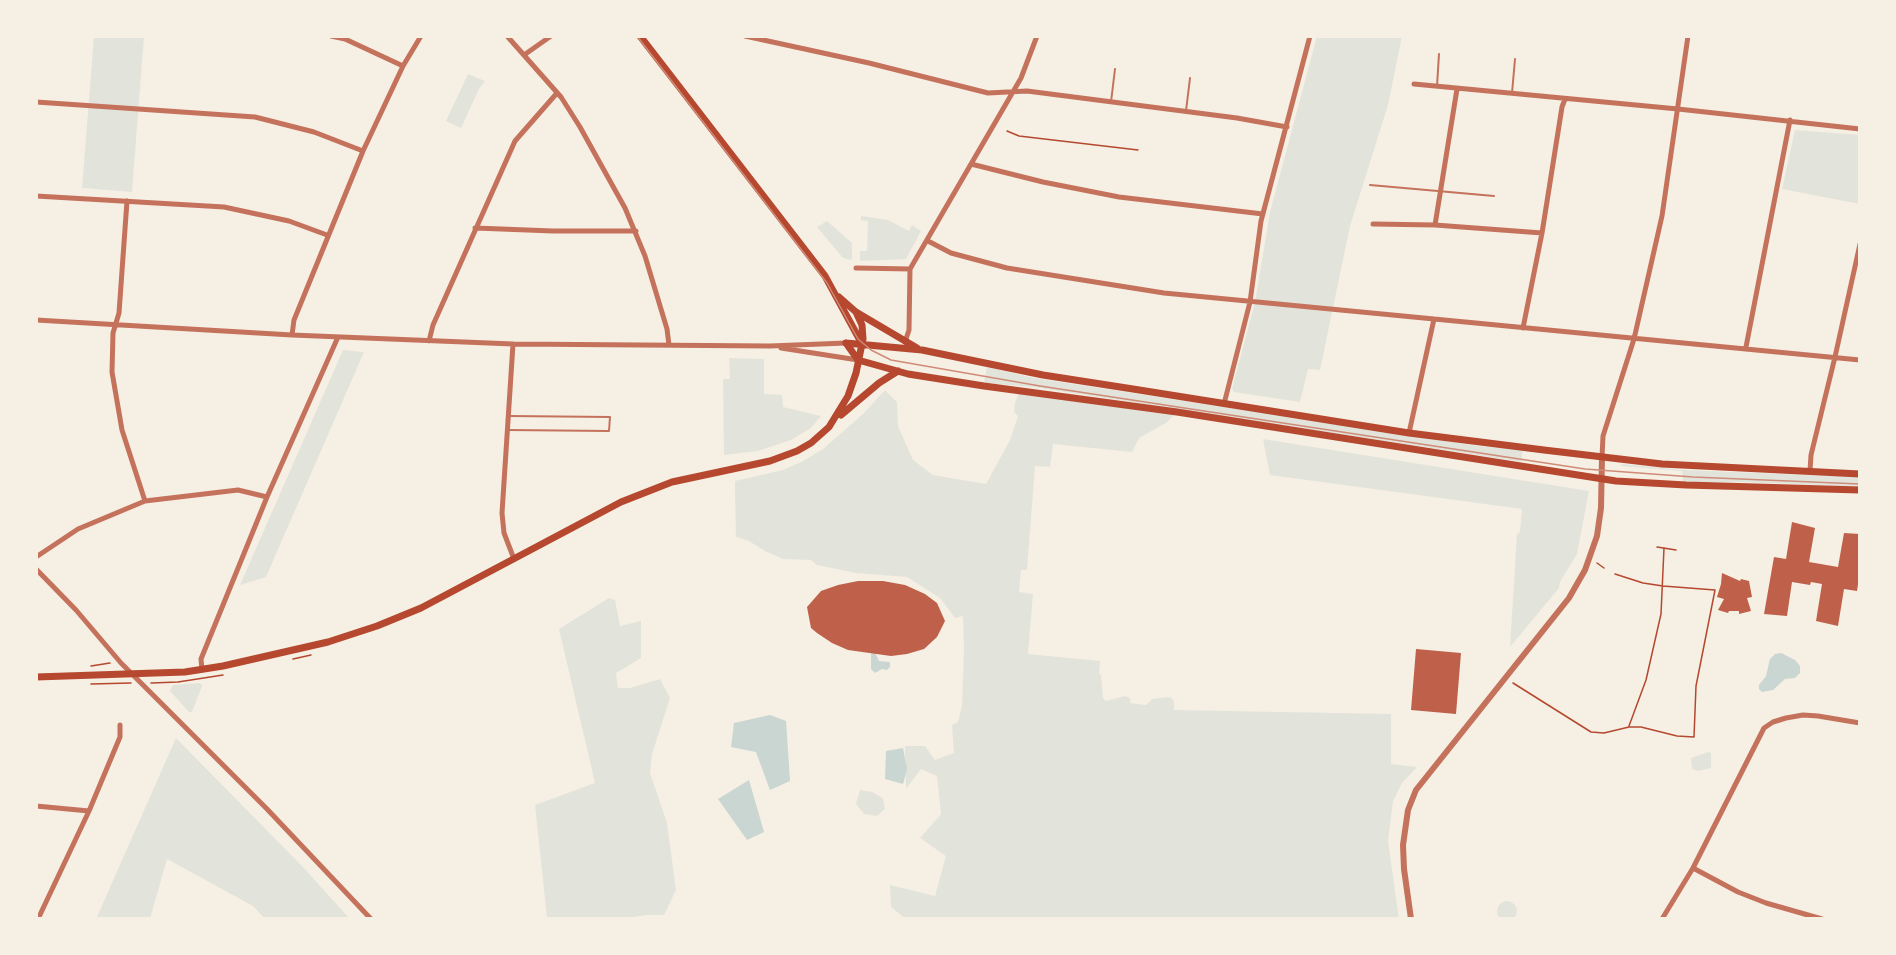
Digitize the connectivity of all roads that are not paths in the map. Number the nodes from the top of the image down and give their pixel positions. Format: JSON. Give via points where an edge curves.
{"nodes":[{"id":1,"x":331,"y":36,"type":"edge"},
{"id":2,"x":421,"y":36,"type":"edge"},
{"id":3,"x":507,"y":36,"type":"edge"},
{"id":4,"x":551,"y":36,"type":"edge"},
{"id":5,"x":640,"y":36,"type":"edge"},
{"id":6,"x":745,"y":36,"type":"edge"},
{"id":7,"x":1037,"y":36,"type":"edge"},
{"id":8,"x":1310,"y":36,"type":"edge"},
{"id":9,"x":1688,"y":36,"type":"edge"},
{"id":10,"x":1439,"y":54,"type":"dead end"},
{"id":11,"x":524,"y":55,"type":"junction"},
{"id":12,"x":1515,"y":59,"type":"dead end"},
{"id":13,"x":403,"y":66,"type":"junction"},
{"id":14,"x":1114,"y":69,"type":"dead end"},
{"id":15,"x":1190,"y":78,"type":"dead end"},
{"id":16,"x":1414,"y":84,"type":"dead end"},
{"id":17,"x":1437,"y":86,"type":"junction"},
{"id":18,"x":1456,"y":89,"type":"junction"},
{"id":19,"x":557,"y":93,"type":"junction"},
{"id":20,"x":1012,"y":93,"type":"junction"},
{"id":21,"x":1512,"y":94,"type":"junction"},
{"id":22,"x":1565,"y":99,"type":"junction"},
{"id":23,"x":36,"y":102,"type":"edge"},
{"id":24,"x":1111,"y":102,"type":"junction"},
{"id":25,"x":1678,"y":109,"type":"junction"},
{"id":26,"x":1186,"y":111,"type":"junction"},
{"id":27,"x":1790,"y":120,"type":"junction"},
{"id":28,"x":1287,"y":127,"type":"junction"},
{"id":29,"x":1860,"y":129,"type":"edge"},
{"id":30,"x":363,"y":151,"type":"junction"},
{"id":31,"x":971,"y":164,"type":"junction"},
{"id":32,"x":1370,"y":185,"type":"dead end"},
{"id":33,"x":1441,"y":192,"type":"junction"},
{"id":34,"x":36,"y":196,"type":"edge"},
{"id":35,"x":1494,"y":196,"type":"dead end"},
{"id":36,"x":127,"y":201,"type":"junction"},
{"id":37,"x":1263,"y":214,"type":"junction"},
{"id":38,"x":1373,"y":224,"type":"dead end"},
{"id":39,"x":1435,"y":225,"type":"junction"},
{"id":40,"x":475,"y":228,"type":"junction"},
{"id":41,"x":636,"y":231,"type":"junction"},
{"id":42,"x":1542,"y":233,"type":"junction"},
{"id":43,"x":327,"y":235,"type":"junction"},
{"id":44,"x":928,"y":241,"type":"junction"},
{"id":45,"x":1860,"y":244,"type":"edge"},
{"id":46,"x":856,"y":268,"type":"dead end"},
{"id":47,"x":910,"y":269,"type":"junction"},
{"id":48,"x":833,"y":290,"type":"junction"},
{"id":49,"x":1250,"y":302,"type":"junction"},
{"id":50,"x":856,"y":312,"type":"junction"},
{"id":51,"x":1434,"y":319,"type":"junction"},
{"id":52,"x":36,"y":320,"type":"edge"},
{"id":53,"x":115,"y":324,"type":"junction"},
{"id":54,"x":1523,"y":328,"type":"junction"},
{"id":55,"x":292,"y":335,"type":"junction"},
{"id":56,"x":338,"y":337,"type":"junction"},
{"id":57,"x":1634,"y":339,"type":"junction"},
{"id":58,"x":429,"y":341,"type":"junction"},
{"id":59,"x":906,"y":342,"type":"junction"},
{"id":60,"x":846,"y":343,"type":"junction"},
{"id":61,"x":513,"y":344,"type":"junction"},
{"id":62,"x":862,"y":344,"type":"junction"},
{"id":63,"x":669,"y":345,"type":"junction"},
{"id":64,"x":770,"y":346,"type":"junction"},
{"id":65,"x":1746,"y":347,"type":"junction"},
{"id":66,"x":922,"y":350,"type":"junction"},
{"id":67,"x":1835,"y":357,"type":"junction"},
{"id":68,"x":858,"y":360,"type":"junction"},
{"id":69,"x":1860,"y":360,"type":"edge"},
{"id":70,"x":898,"y":371,"type":"junction"},
{"id":71,"x":1224,"y":404,"type":"junction"},
{"id":72,"x":509,"y":416,"type":"junction"},
{"id":73,"x":834,"y":420,"type":"junction"},
{"id":74,"x":508,"y":430,"type":"junction"},
{"id":75,"x":1409,"y":433,"type":"junction"},
{"id":76,"x":1602,"y":458,"type":"junction"},
{"id":77,"x":1810,"y":471,"type":"junction"},
{"id":78,"x":1860,"y":474,"type":"edge"},
{"id":79,"x":1602,"y":479,"type":"junction"},
{"id":80,"x":1860,"y":490,"type":"edge"},
{"id":81,"x":267,"y":497,"type":"junction"},
{"id":82,"x":145,"y":501,"type":"junction"},
{"id":83,"x":36,"y":557,"type":"edge"},
{"id":84,"x":514,"y":559,"type":"junction"},
{"id":85,"x":36,"y":568,"type":"edge"},
{"id":86,"x":202,"y":670,"type":"junction"},
{"id":87,"x":133,"y":675,"type":"junction"},
{"id":88,"x":36,"y":677,"type":"edge"},
{"id":89,"x":1860,"y":723,"type":"edge"},
{"id":90,"x":120,"y":726,"type":"dead end"},
{"id":91,"x":36,"y":806,"type":"edge"},
{"id":92,"x":89,"y":811,"type":"junction"},
{"id":93,"x":1693,"y":868,"type":"junction"},
{"id":94,"x":37,"y":917,"type":"edge"},
{"id":95,"x":371,"y":919,"type":"edge"},
{"id":96,"x":1412,"y":919,"type":"edge"},
{"id":97,"x":1662,"y":919,"type":"edge"},
{"id":98,"x":1822,"y":919,"type":"edge"}],
"edges":[{"from":1,"to":13,"type":"street"},
{"from":2,"to":13,"type":"street"},
{"from":3,"to":11,"type":"street"},
{"from":4,"to":11,"type":"street"},
{"from":5,"to":48,"type":"main road"},
{"from":6,"to":20,"type":"street","via":[[988,93]]},
{"from":7,"to":20,"type":"street"},
{"from":8,"to":28,"type":"street"},
{"from":9,"to":25,"type":"street"},
{"from":10,"to":17,"type":"lane"},
{"from":11,"to":19,"type":"street"},
{"from":12,"to":21,"type":"lane"},
{"from":13,"to":30,"type":"street"},
{"from":14,"to":24,"type":"lane"},
{"from":15,"to":26,"type":"lane"},
{"from":16,"to":17,"type":"street"},
{"from":17,"to":18,"type":"street"},
{"from":18,"to":21,"type":"street"},
{"from":18,"to":33,"type":"street"},
{"from":19,"to":40,"type":"street","via":[[515,141]]},
{"from":19,"to":41,"type":"street","via":[[580,127]]},
{"from":20,"to":24,"type":"street","via":[[1027,91]]},
{"from":20,"to":31,"type":"street"},
{"from":21,"to":22,"type":"street"},
{"from":22,"to":25,"type":"street"},
{"from":22,"to":42,"type":"street"},
{"from":23,"to":30,"type":"street","via":[[255,117],[314,132]]},
{"from":24,"to":26,"type":"street"},
{"from":25,"to":27,"type":"street"},
{"from":25,"to":57,"type":"street","via":[[1662,216]]},
{"from":26,"to":28,"type":"street"},
{"from":27,"to":29,"type":"street"},
{"from":27,"to":65,"type":"street"},
{"from":28,"to":37,"type":"street"},
{"from":30,"to":43,"type":"street"},
{"from":31,"to":37,"type":"street","via":[[1119,197]]},
{"from":31,"to":44,"type":"street"},
{"from":32,"to":33,"type":"lane"},
{"from":33,"to":35,"type":"lane"},
{"from":33,"to":39,"type":"street"},
{"from":34,"to":36,"type":"street"},
{"from":36,"to":43,"type":"street","via":[[224,207],[289,221]]},
{"from":36,"to":53,"type":"street"},
{"from":37,"to":49,"type":"street"},
{"from":38,"to":39,"type":"street"},
{"from":39,"to":42,"type":"street"},
{"from":40,"to":41,"type":"street"},
{"from":40,"to":58,"type":"street"},
{"from":41,"to":63,"type":"street"},
{"from":42,"to":54,"type":"street"},
{"from":43,"to":55,"type":"street","via":[[294,320]]},
{"from":44,"to":47,"type":"street"},
{"from":44,"to":49,"type":"street","via":[[951,253],[1014,270]]},
{"from":45,"to":67,"type":"street"},
{"from":46,"to":47,"type":"street"},
{"from":47,"to":59,"type":"street"},
{"from":48,"to":50,"type":"main road"},
{"from":48,"to":62,"type":"main road"},
{"from":49,"to":51,"type":"street"},
{"from":49,"to":71,"type":"street"},
{"from":50,"to":59,"type":"main road"},
{"from":50,"to":62,"type":"main road","via":[[863,328]]},
{"from":51,"to":54,"type":"street"},
{"from":51,"to":75,"type":"street"},
{"from":52,"to":53,"type":"street"},
{"from":53,"to":55,"type":"street"},
{"from":53,"to":82,"type":"street","via":[[112,372],[122,430]]},
{"from":54,"to":57,"type":"street"},
{"from":55,"to":56,"type":"street"},
{"from":56,"to":58,"type":"street"},
{"from":56,"to":81,"type":"street"},
{"from":57,"to":65,"type":"street"},
{"from":57,"to":76,"type":"street","via":[[1603,436]]},
{"from":58,"to":61,"type":"street"},
{"from":59,"to":66,"type":"main road"},
{"from":60,"to":62,"type":"main road"},
{"from":60,"to":64,"type":"street"},
{"from":60,"to":68,"type":"main road"},
{"from":61,"to":63,"type":"street"},
{"from":61,"to":72,"type":"street"},
{"from":62,"to":66,"type":"main road"},
{"from":62,"to":68,"type":"main road"},
{"from":63,"to":64,"type":"street"},
{"from":64,"to":68,"type":"street"},
{"from":65,"to":67,"type":"street"},
{"from":66,"to":71,"type":"main road","via":[[1043,375]]},
{"from":67,"to":69,"type":"street"},
{"from":67,"to":77,"type":"street"},
{"from":68,"to":70,"type":"main road"},
{"from":68,"to":73,"type":"main road","via":[[848,396]]},
{"from":70,"to":73,"type":"main road"},
{"from":70,"to":79,"type":"main road"},
{"from":71,"to":75,"type":"main road"},
{"from":72,"to":74,"type":"street"},
{"from":72,"to":74,"type":"lane","via":[[610,417],[609,431]]},
{"from":73,"to":84,"type":"main road","via":[[811,443],[784,457],[672,482],[621,502]]},
{"from":74,"to":84,"type":"street","via":[[502,513],[504,533]]},
{"from":75,"to":76,"type":"main road"},
{"from":76,"to":77,"type":"main road"},
{"from":76,"to":79,"type":"street"},
{"from":77,"to":78,"type":"main road"},
{"from":79,"to":80,"type":"main road"},
{"from":79,"to":96,"type":"street","via":[[1597,536],[1585,570],[1569,598],[1416,790],[1408,810],[1403,845]]},
{"from":81,"to":82,"type":"street","via":[[238,490]]},
{"from":81,"to":86,"type":"street","via":[[201,659]]},
{"from":82,"to":83,"type":"street","via":[[78,529]]},
{"from":84,"to":86,"type":"main road","via":[[421,608],[360,632]]},
{"from":85,"to":87,"type":"street"},
{"from":86,"to":87,"type":"main road"},
{"from":87,"to":88,"type":"main road"},
{"from":87,"to":95,"type":"street"},
{"from":89,"to":93,"type":"street","via":[[1818,716],[1786,718],[1764,728]]},
{"from":90,"to":92,"type":"street","via":[[120,737]]},
{"from":91,"to":92,"type":"street"},
{"from":92,"to":94,"type":"street"},
{"from":93,"to":97,"type":"street"},
{"from":93,"to":98,"type":"street","via":[[1738,892]]}]}
